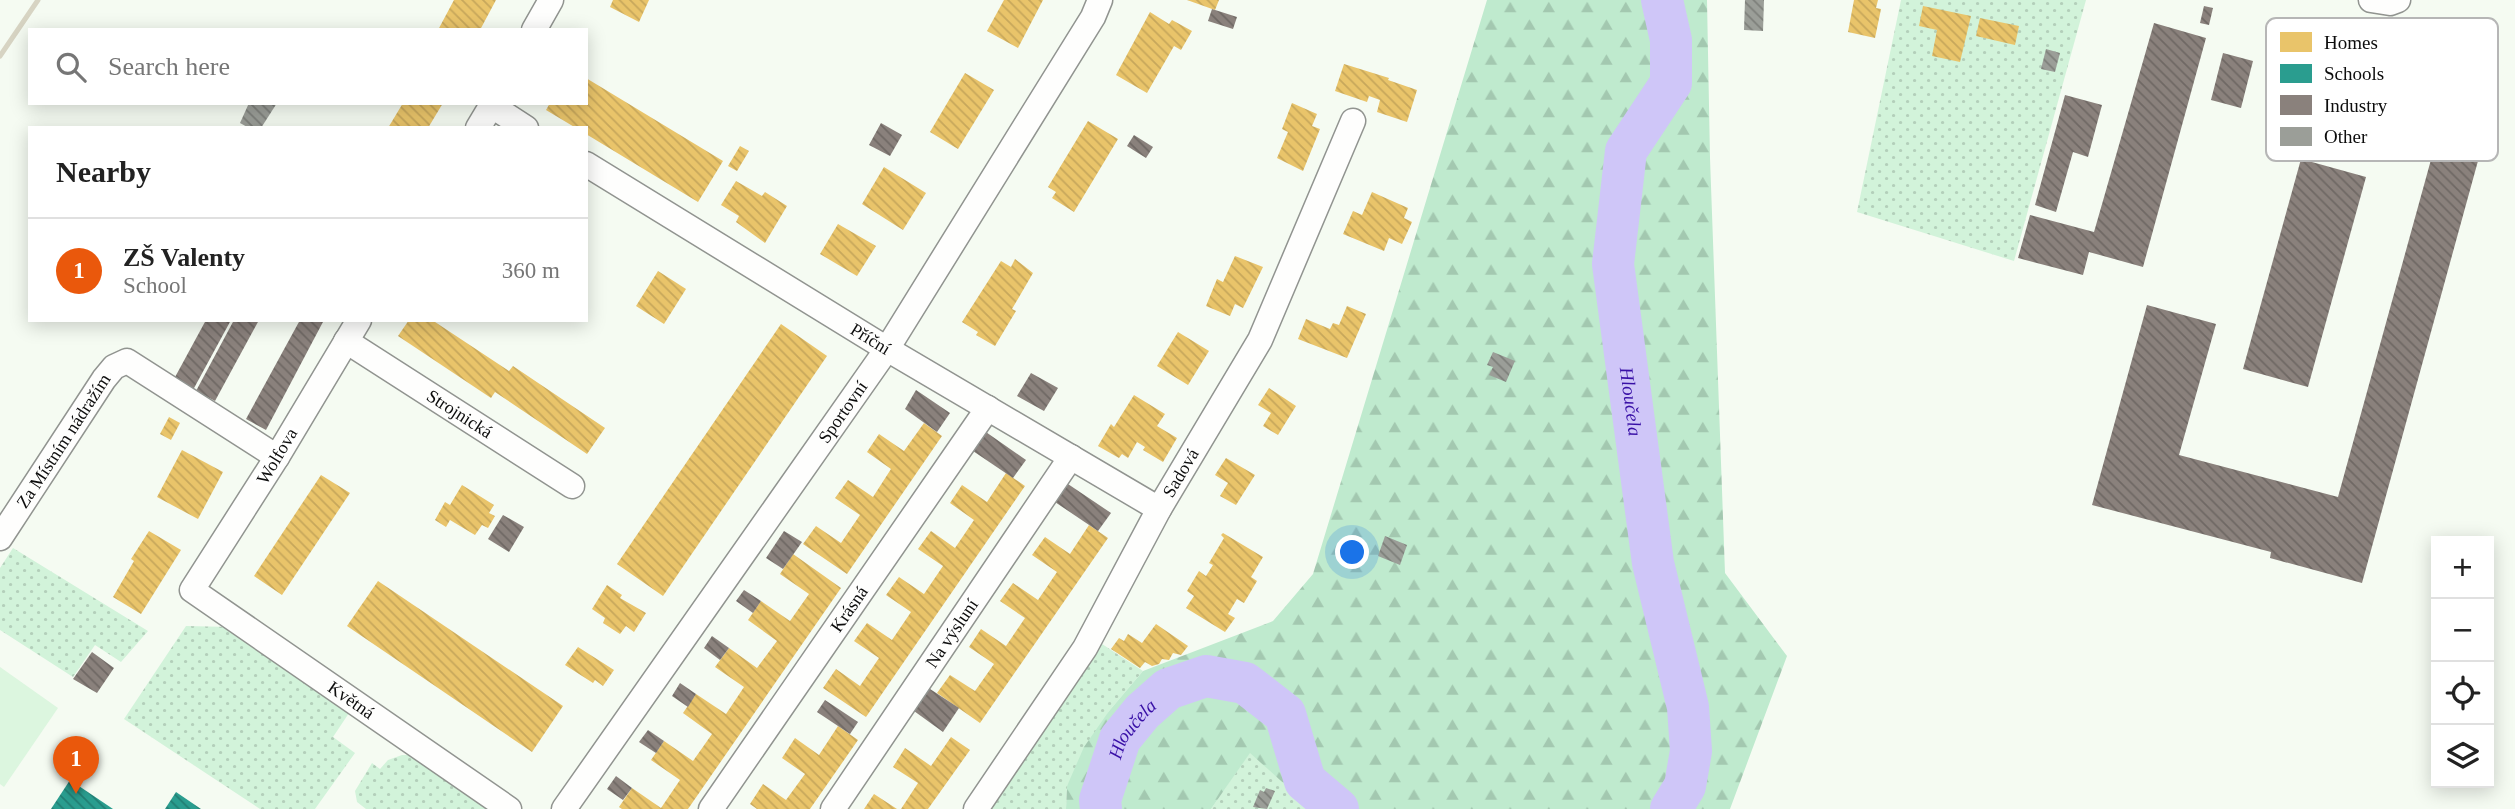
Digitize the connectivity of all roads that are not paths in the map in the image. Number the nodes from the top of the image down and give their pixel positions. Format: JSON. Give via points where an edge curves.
{"nodes":[{"id":1,"x":551,"y":0,"type":"edge"},
{"id":2,"x":1100,"y":0,"type":"edge"},
{"id":3,"x":2371,"y":0,"type":"edge"},
{"id":4,"x":2398,"y":0,"type":"edge"},
{"id":5,"x":535,"y":28,"type":"edge"},
{"id":6,"x":492,"y":105,"type":"edge"},
{"id":7,"x":1353,"y":121,"type":"dead end"},
{"id":8,"x":479,"y":126,"type":"edge"},
{"id":9,"x":523,"y":126,"type":"edge"},
{"id":10,"x":588,"y":165,"type":"edge"},
{"id":11,"x":358,"y":322,"type":"edge"},
{"id":12,"x":346,"y":341,"type":"junction"},
{"id":13,"x":887,"y":349,"type":"junction"},
{"id":14,"x":988,"y":408,"type":"junction"},
{"id":15,"x":277,"y":457,"type":"junction"},
{"id":16,"x":1071,"y":457,"type":"junction"},
{"id":17,"x":572,"y":486,"type":"dead end"},
{"id":18,"x":1159,"y":509,"type":"junction"},
{"id":19,"x":0,"y":538,"type":"edge"},
{"id":20,"x":192,"y":590,"type":"joint"},
{"id":21,"x":509,"y":809,"type":"edge"},
{"id":22,"x":564,"y":809,"type":"edge"},
{"id":23,"x":711,"y":809,"type":"edge"},
{"id":24,"x":833,"y":809,"type":"edge"},
{"id":25,"x":976,"y":809,"type":"edge"}],
"edges":[{"from":1,"to":5,"type":"street"},
{"from":2,"to":13,"type":"street","name":"Sportovní"},
{"from":3,"to":4,"type":"street"},
{"from":6,"to":8,"type":"street"},
{"from":6,"to":9,"type":"street"},
{"from":7,"to":18,"type":"street","name":"Sadová","via":[[1260,340]]},
{"from":10,"to":13,"type":"street","name":"Příční"},
{"from":11,"to":12,"type":"street","name":"Wolfova"},
{"from":12,"to":15,"type":"street","name":"Wolfova"},
{"from":12,"to":17,"type":"street","name":"Strojnická"},
{"from":13,"to":14,"type":"street","name":"Příční"},
{"from":13,"to":22,"type":"street","name":"Sportovní"},
{"from":14,"to":16,"type":"street","name":"Příční"},
{"from":14,"to":23,"type":"street","name":"Krásná"},
{"from":15,"to":19,"type":"street","name":"Za Místním nádražím","via":[[127,361],[120,363],[103,379]]},
{"from":15,"to":20,"type":"street","name":"Wolfova"},
{"from":16,"to":18,"type":"street","name":"Příční"},
{"from":16,"to":24,"type":"street","name":"Na výsluní"},
{"from":18,"to":25,"type":"street","name":"Sadová","via":[[1085,648]]},
{"from":20,"to":21,"type":"street","name":"Květná"}]}
